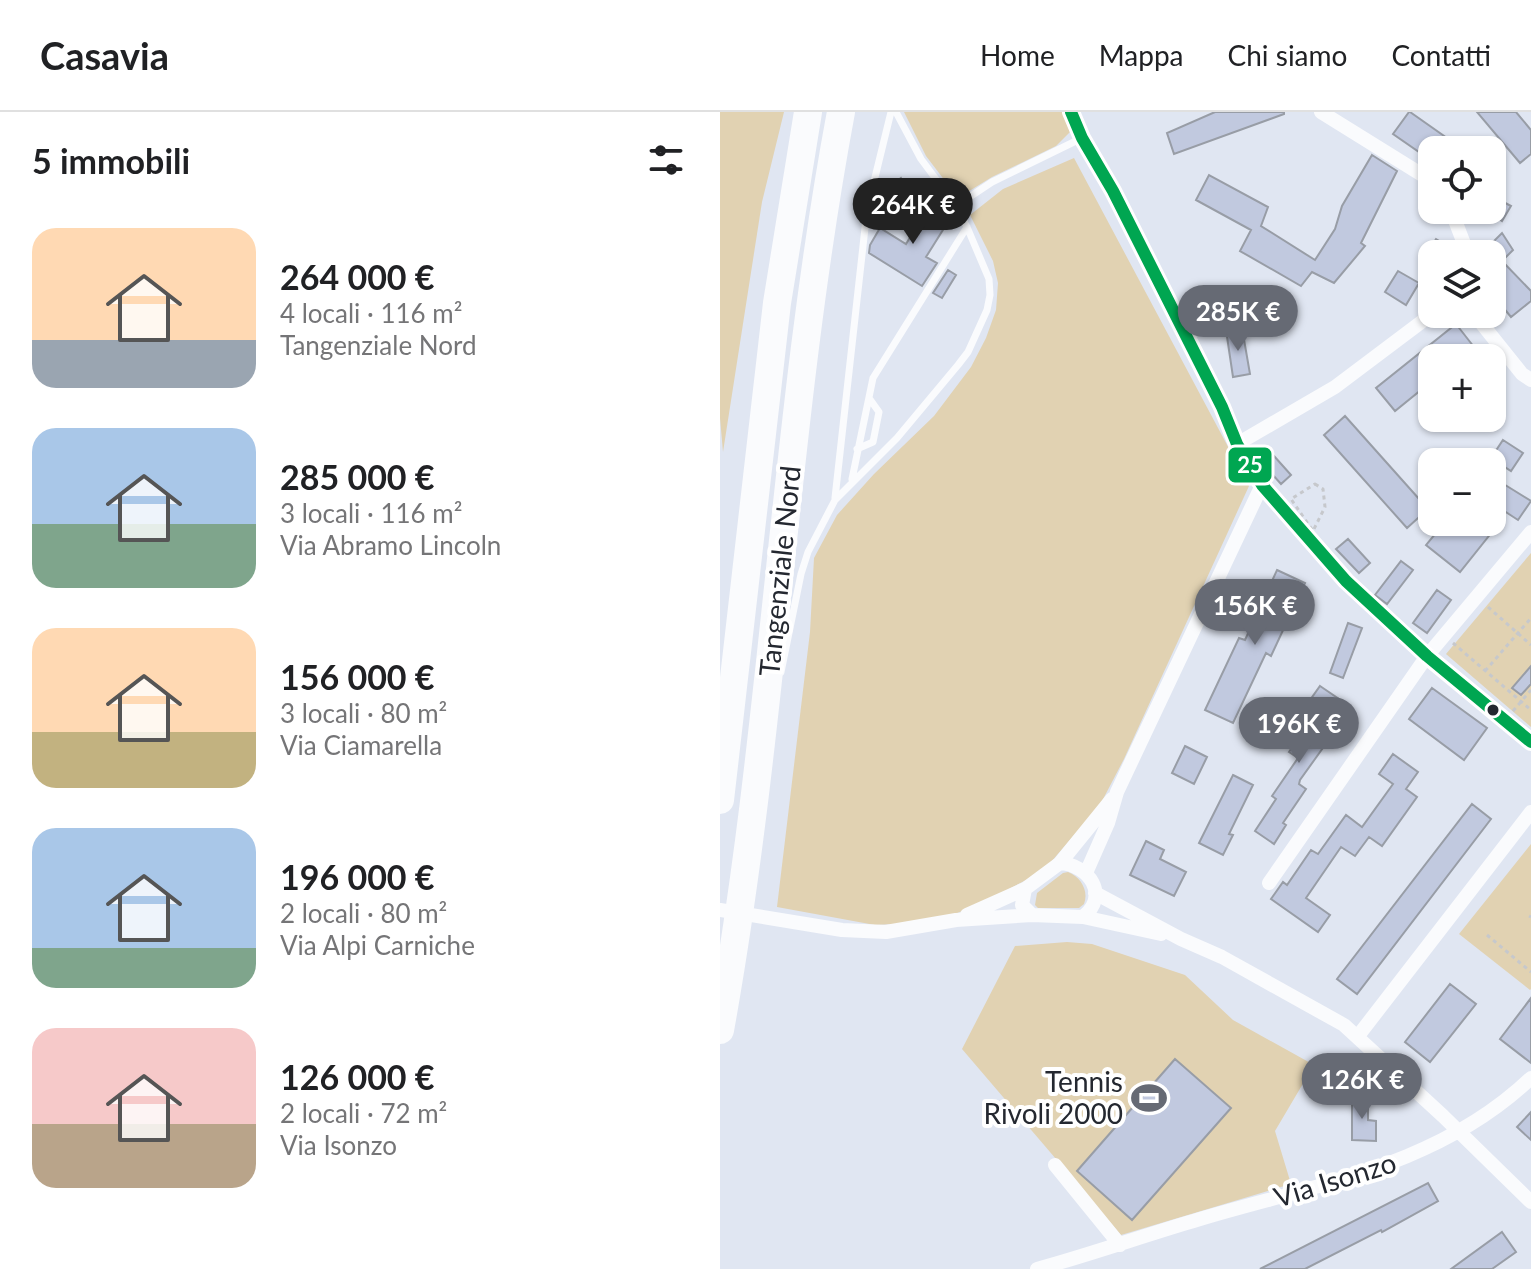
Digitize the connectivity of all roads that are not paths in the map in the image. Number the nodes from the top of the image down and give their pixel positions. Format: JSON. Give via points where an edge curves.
{"nodes":[{"id":1,"x":808,"y":112,"type":"edge"},
{"id":2,"x":841,"y":112,"type":"edge"},
{"id":3,"x":893,"y":112,"type":"edge"},
{"id":4,"x":1071,"y":112,"type":"edge"},
{"id":5,"x":1321,"y":112,"type":"edge"},
{"id":6,"x":1082,"y":138,"type":"junction"},
{"id":7,"x":1418,"y":172,"type":"edge"},
{"id":8,"x":956,"y":206,"type":"junction"},
{"id":9,"x":967,"y":227,"type":"junction"},
{"id":10,"x":1418,"y":325,"type":"edge"},
{"id":11,"x":1485,"y":328,"type":"edge"},
{"id":12,"x":1531,"y":380,"type":"edge"},
{"id":13,"x":869,"y":397,"type":"junction"},
{"id":14,"x":1237,"y":444,"type":"junction"},
{"id":15,"x":857,"y":449,"type":"junction"},
{"id":16,"x":851,"y":481,"type":"junction"},
{"id":17,"x":1262,"y":485,"type":"junction"},
{"id":18,"x":835,"y":500,"type":"junction"},
{"id":19,"x":1531,"y":532,"type":"edge"},
{"id":20,"x":1427,"y":656,"type":"junction"},
{"id":21,"x":762,"y":731,"type":"junction"},
{"id":22,"x":1531,"y":742,"type":"edge"},
{"id":23,"x":1117,"y":792,"type":"junction"},
{"id":24,"x":720,"y":800,"type":"edge"},
{"id":25,"x":1531,"y":812,"type":"edge"},
{"id":26,"x":1060,"y":863,"type":"junction"},
{"id":27,"x":1086,"y":873,"type":"junction"},
{"id":28,"x":1269,"y":883,"type":"dead end"},
{"id":29,"x":1025,"y":889,"type":"junction"},
{"id":30,"x":1095,"y":893,"type":"junction"},
{"id":31,"x":720,"y":910,"type":"edge"},
{"id":32,"x":1032,"y":915,"type":"junction"},
{"id":33,"x":1083,"y":917,"type":"junction"},
{"id":34,"x":956,"y":920,"type":"junction"},
{"id":35,"x":1181,"y":939,"type":"junction"},
{"id":36,"x":720,"y":1030,"type":"edge"},
{"id":37,"x":1358,"y":1036,"type":"junction"},
{"id":38,"x":1531,"y":1078,"type":"edge"},
{"id":39,"x":1460,"y":1133,"type":"junction"},
{"id":40,"x":1055,"y":1165,"type":"dead end"},
{"id":41,"x":1531,"y":1202,"type":"edge"},
{"id":42,"x":1120,"y":1245,"type":"junction"},
{"id":43,"x":1037,"y":1269,"type":"edge"}],
"edges":[{"from":1,"to":24,"type":"highway","name":"Tangenziale Nord","via":[[777,303]]},
{"from":2,"to":21,"type":"highway","name":"Tangenziale Nord","via":[[814,271]]},
{"from":3,"to":8,"type":"lane"},
{"from":3,"to":18,"type":"lane","via":[[867,210]]},
{"from":4,"to":6,"type":"street"},
{"from":5,"to":7,"type":"street"},
{"from":6,"to":8,"type":"lane","via":[[992,182]]},
{"from":6,"to":14,"type":"street"},
{"from":8,"to":9,"type":"lane"},
{"from":9,"to":13,"type":"lane","via":[[873,378]]},
{"from":9,"to":16,"type":"lane","via":[[989,279],[987,310],[977,334],[898,436]]},
{"from":10,"to":14,"type":"street","via":[[1335,387]]},
{"from":11,"to":12,"type":"street"},
{"from":13,"to":15,"type":"lane"},
{"from":13,"to":15,"type":"lane","via":[[879,412],[873,442]]},
{"from":14,"to":17,"type":"street"},
{"from":15,"to":16,"type":"lane"},
{"from":16,"to":18,"type":"lane"},
{"from":17,"to":20,"type":"street","via":[[1346,581]]},
{"from":17,"to":23,"type":"street"},
{"from":18,"to":21,"type":"lane","via":[[801,574],[786,655]]},
{"from":19,"to":20,"type":"street"},
{"from":20,"to":22,"type":"street"},
{"from":20,"to":28,"type":"street"},
{"from":21,"to":36,"type":"highway","name":"Tangenziale Nord"},
{"from":23,"to":26,"type":"street"},
{"from":23,"to":27,"type":"street"},
{"from":25,"to":37,"type":"street"},
{"from":26,"to":27,"type":"street"},
{"from":26,"to":29,"type":"street"},
{"from":27,"to":30,"type":"street"},
{"from":29,"to":32,"type":"street","via":[[1022,905]]},
{"from":29,"to":34,"type":"street"},
{"from":30,"to":33,"type":"street","via":[[1090,912]]},
{"from":30,"to":35,"type":"street"},
{"from":31,"to":34,"type":"street","via":[[886,932]]},
{"from":32,"to":33,"type":"street"},
{"from":32,"to":34,"type":"street"},
{"from":33,"to":35,"type":"street"},
{"from":35,"to":37,"type":"street","via":[[1262,978]]},
{"from":37,"to":39,"type":"street"},
{"from":38,"to":39,"type":"street","name":"Via Isonzo"},
{"from":39,"to":41,"type":"street"},
{"from":39,"to":42,"type":"street","name":"Via Isonzo","via":[[1381,1168]]},
{"from":40,"to":42,"type":"street"},
{"from":42,"to":43,"type":"street","name":"Via Isonzo"}]}
